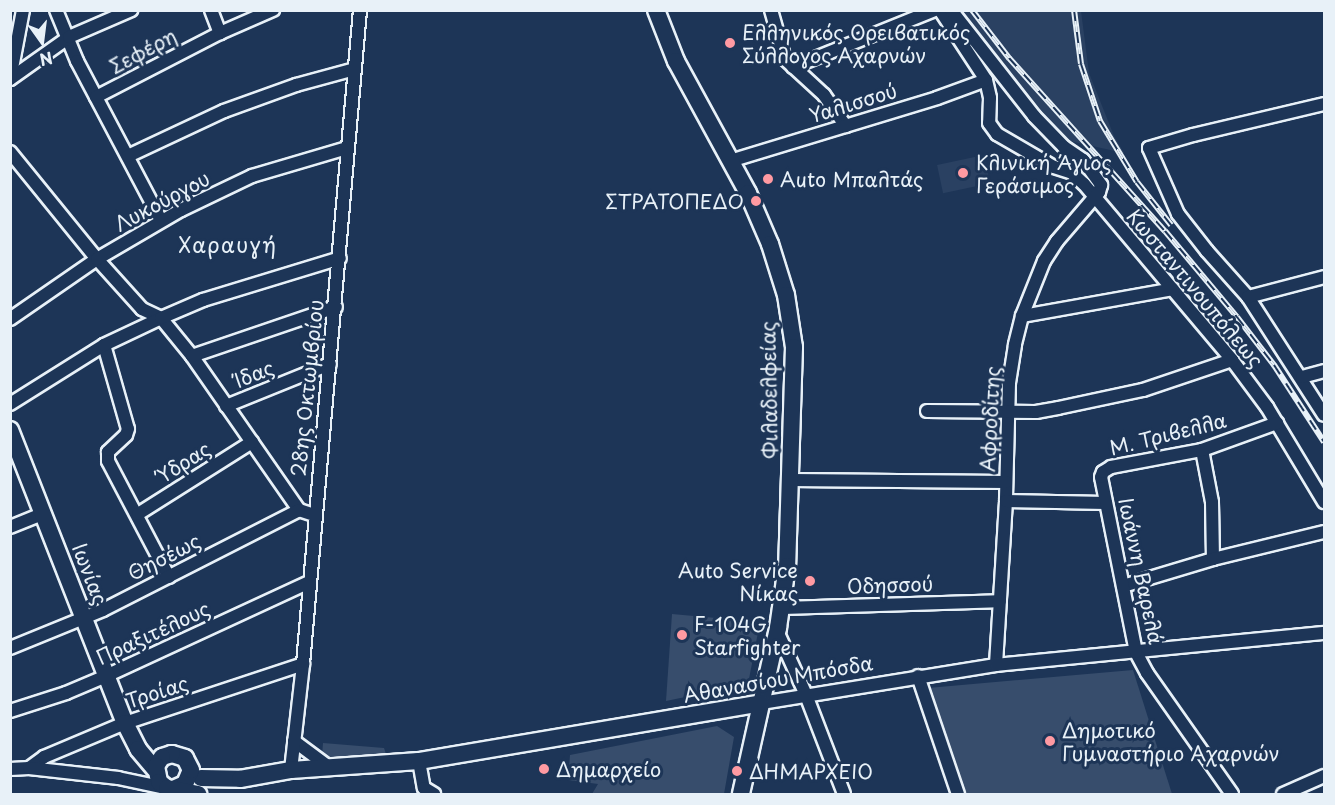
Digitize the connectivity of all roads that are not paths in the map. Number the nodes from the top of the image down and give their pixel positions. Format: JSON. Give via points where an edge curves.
{"nodes":[{"id":1,"x":23,"y":10,"type":"edge"},
{"id":2,"x":56,"y":10,"type":"edge"},
{"id":3,"x":131,"y":10,"type":"edge"},
{"id":4,"x":211,"y":10,"type":"edge"},
{"id":5,"x":273,"y":10,"type":"edge"},
{"id":6,"x":360,"y":10,"type":"edge"},
{"id":7,"x":656,"y":10,"type":"edge"},
{"id":8,"x":771,"y":10,"type":"edge"},
{"id":9,"x":938,"y":10,"type":"edge"},
{"id":10,"x":951,"y":10,"type":"edge"},
{"id":11,"x":220,"y":33,"type":"junction"},
{"id":12,"x":69,"y":37,"type":"junction"},
{"id":13,"x":793,"y":67,"type":"junction"},
{"id":14,"x":355,"y":69,"type":"junction"},
{"id":15,"x":10,"y":79,"type":"edge"},
{"id":16,"x":986,"y":80,"type":"junction"},
{"id":17,"x":96,"y":97,"type":"junction"},
{"id":18,"x":1324,"y":104,"type":"edge"},
{"id":19,"x":846,"y":126,"type":"junction"},
{"id":20,"x":347,"y":148,"type":"junction"},
{"id":21,"x":10,"y":152,"type":"edge"},
{"id":22,"x":128,"y":156,"type":"junction"},
{"id":23,"x":730,"y":161,"type":"junction"},
{"id":24,"x":1095,"y":198,"type":"junction"},
{"id":25,"x":161,"y":220,"type":"junction"},
{"id":26,"x":340,"y":258,"type":"junction"},
{"id":27,"x":97,"y":259,"type":"junction"},
{"id":28,"x":1324,"y":278,"type":"edge"},
{"id":29,"x":1173,"y":289,"type":"junction"},
{"id":30,"x":1248,"y":297,"type":"junction"},
{"id":31,"x":336,"y":306,"type":"junction"},
{"id":32,"x":1022,"y":316,"type":"junction"},
{"id":33,"x":161,"y":318,"type":"junction"},
{"id":34,"x":10,"y":319,"type":"edge"},
{"id":35,"x":104,"y":345,"type":"junction"},
{"id":36,"x":192,"y":356,"type":"junction"},
{"id":37,"x":1232,"y":360,"type":"junction"},
{"id":38,"x":330,"y":364,"type":"junction"},
{"id":39,"x":1324,"y":371,"type":"edge"},
{"id":40,"x":1302,"y":377,"type":"junction"},
{"id":41,"x":10,"y":404,"type":"edge"},
{"id":42,"x":226,"y":406,"type":"junction"},
{"id":43,"x":927,"y":411,"type":"dead end"},
{"id":44,"x":1008,"y":411,"type":"junction"},
{"id":45,"x":1324,"y":415,"type":"edge"},
{"id":46,"x":1277,"y":423,"type":"junction"},
{"id":47,"x":10,"y":430,"type":"edge"},
{"id":48,"x":252,"y":442,"type":"junction"},
{"id":49,"x":1202,"y":450,"type":"junction"},
{"id":50,"x":1103,"y":472,"type":"joint"},
{"id":51,"x":791,"y":480,"type":"junction"},
{"id":52,"x":1006,"y":482,"type":"junction"},
{"id":53,"x":1006,"y":501,"type":"junction"},
{"id":54,"x":1324,"y":502,"type":"edge"},
{"id":55,"x":1106,"y":503,"type":"junction"},
{"id":56,"x":299,"y":510,"type":"junction"},
{"id":57,"x":44,"y":513,"type":"junction"},
{"id":58,"x":138,"y":514,"type":"junction"},
{"id":59,"x":314,"y":514,"type":"junction"},
{"id":60,"x":10,"y":527,"type":"edge"},
{"id":61,"x":1324,"y":532,"type":"edge"},
{"id":62,"x":1213,"y":559,"type":"junction"},
{"id":63,"x":169,"y":577,"type":"junction"},
{"id":64,"x":309,"y":582,"type":"junction"},
{"id":65,"x":1123,"y":586,"type":"junction"},
{"id":66,"x":1000,"y":601,"type":"junction"},
{"id":67,"x":781,"y":608,"type":"junction"},
{"id":68,"x":85,"y":618,"type":"junction"},
{"id":69,"x":777,"y":631,"type":"junction"},
{"id":70,"x":1324,"y":633,"type":"edge"},
{"id":71,"x":10,"y":648,"type":"edge"},
{"id":72,"x":1136,"y":652,"type":"junction"},
{"id":73,"x":303,"y":664,"type":"junction"},
{"id":74,"x":996,"y":665,"type":"junction"},
{"id":75,"x":106,"y":676,"type":"junction"},
{"id":76,"x":918,"y":676,"type":"junction"},
{"id":77,"x":806,"y":695,"type":"junction"},
{"id":78,"x":761,"y":703,"type":"junction"},
{"id":79,"x":10,"y":711,"type":"edge"},
{"id":80,"x":127,"y":728,"type":"junction"},
{"id":81,"x":294,"y":741,"type":"junction"},
{"id":82,"x":181,"y":758,"type":"junction"},
{"id":83,"x":419,"y":761,"type":"junction"},
{"id":84,"x":329,"y":767,"type":"junction"},
{"id":85,"x":29,"y":768,"type":"junction"},
{"id":86,"x":10,"y":769,"type":"edge"},
{"id":87,"x":155,"y":769,"type":"junction"},
{"id":88,"x":291,"y":770,"type":"junction"},
{"id":89,"x":1324,"y":777,"type":"edge"},
{"id":90,"x":118,"y":778,"type":"junction"},
{"id":91,"x":240,"y":787,"type":"edge"},
{"id":92,"x":190,"y":791,"type":"edge"},
{"id":93,"x":426,"y":792,"type":"edge"},
{"id":94,"x":741,"y":795,"type":"edge"},
{"id":95,"x":844,"y":795,"type":"edge"},
{"id":96,"x":958,"y":795,"type":"edge"},
{"id":97,"x":1232,"y":795,"type":"edge"},
{"id":98,"x":1283,"y":795,"type":"edge"}],
"edges":[{"from":1,"to":15,"type":"street"},
{"from":2,"to":12,"type":"street"},
{"from":3,"to":12,"type":"street"},
{"from":4,"to":11,"type":"street"},
{"from":5,"to":11,"type":"street","name":"Σεφέρη"},
{"from":6,"to":14,"type":"street","name":"28ης Οκτωμβρίου"},
{"from":7,"to":23,"type":"main road","name":"Φιλαδελφείας","via":[[676,61]]},
{"from":8,"to":13,"type":"street","via":[[781,49]]},
{"from":9,"to":13,"type":"street"},
{"from":9,"to":16,"type":"street","name":"Κωσταντινουπόλεως"},
{"from":10,"to":24,"type":"street","via":[[998,73],[1064,147],[1083,160],[1099,182],[1101,189]]},
{"from":11,"to":17,"type":"street","name":"Σεφέρη"},
{"from":12,"to":15,"type":"street"},
{"from":12,"to":17,"type":"street"},
{"from":13,"to":19,"type":"street","via":[[824,95]]},
{"from":14,"to":20,"type":"street","name":"28ης Οκτωμβρίου"},
{"from":14,"to":22,"type":"street","via":[[225,111]]},
{"from":16,"to":19,"type":"street","name":"Υαλισσού"},
{"from":16,"to":24,"type":"street","name":"Κωσταντινουπόλεως","via":[[989,123],[997,135],[1072,173]]},
{"from":17,"to":22,"type":"street"},
{"from":18,"to":30,"type":"street","name":"Κωσταντινουπόλεως","via":[[1149,148],[1178,214]]},
{"from":19,"to":23,"type":"street","name":"Υαλισσού"},
{"from":20,"to":25,"type":"street","name":"Λυκούργου","via":[[252,176]]},
{"from":20,"to":26,"type":"street","name":"28ης Οκτωμβρίου"},
{"from":21,"to":27,"type":"street"},
{"from":22,"to":25,"type":"street"},
{"from":23,"to":51,"type":"main road","name":"Φιλαδελφείας","via":[[771,244],[790,314],[795,382]]},
{"from":24,"to":29,"type":"street","name":"Κωσταντινουπόλεως"},
{"from":24,"to":32,"type":"street","name":"Αφροδίτης","via":[[1044,261]]},
{"from":25,"to":27,"type":"street","name":"Λυκούργου"},
{"from":26,"to":31,"type":"street","name":"28ης Οκτωμβρίου"},
{"from":26,"to":33,"type":"street","via":[[213,296]]},
{"from":27,"to":33,"type":"street","via":[[142,309]]},
{"from":27,"to":34,"type":"street","name":"Λυκούργου"},
{"from":28,"to":30,"type":"street"},
{"from":29,"to":32,"type":"street"},
{"from":29,"to":37,"type":"street","name":"Κωσταντινουπόλεως"},
{"from":30,"to":40,"type":"street","name":"Κωσταντινουπόλεως"},
{"from":31,"to":36,"type":"street"},
{"from":31,"to":38,"type":"street","name":"28ης Οκτωμβρίου"},
{"from":32,"to":44,"type":"street","name":"Αφροδίτης","via":[[1011,363]]},
{"from":33,"to":35,"type":"street"},
{"from":33,"to":36,"type":"street"},
{"from":35,"to":41,"type":"street"},
{"from":35,"to":58,"type":"street","via":[[128,429],[108,452],[108,461]]},
{"from":36,"to":42,"type":"street"},
{"from":37,"to":44,"type":"street","via":[[1143,390],[1036,412]]},
{"from":37,"to":46,"type":"street","name":"Κωσταντινουπόλεως"},
{"from":38,"to":42,"type":"street","name":"Ίδας"},
{"from":38,"to":59,"type":"street","name":"28ης Οκτωμβρίου"},
{"from":39,"to":40,"type":"street"},
{"from":40,"to":45,"type":"street","name":"Κωσταντινουπόλεως"},
{"from":42,"to":48,"type":"street"},
{"from":43,"to":44,"type":"street"},
{"from":44,"to":52,"type":"street","name":"Αφροδίτης"},
{"from":46,"to":49,"type":"street","name":"Μ. Τριβελλα"},
{"from":46,"to":54,"type":"street","name":"Κωσταντινουπόλεως"},
{"from":47,"to":57,"type":"main road","name":"Ιωνίας"},
{"from":48,"to":56,"type":"street"},
{"from":48,"to":58,"type":"street","name":"Ύδρας"},
{"from":49,"to":50,"type":"street","name":"Μ. Τριβελλα","via":[[1111,467]]},
{"from":49,"to":62,"type":"street","via":[[1212,502]]},
{"from":50,"to":55,"type":"street","name":"Ιωάννη Βαρελά"},
{"from":51,"to":52,"type":"street"},
{"from":51,"to":67,"type":"main road","name":"Φιλαδελφείας"},
{"from":52,"to":53,"type":"street","name":"Αφροδίτης"},
{"from":53,"to":55,"type":"street"},
{"from":53,"to":66,"type":"street","name":"Αφροδίτης"},
{"from":55,"to":65,"type":"street","name":"Ιωάννη Βαρελά"},
{"from":56,"to":59,"type":"street"},
{"from":56,"to":63,"type":"street","name":"Θησέως"},
{"from":57,"to":60,"type":"street"},
{"from":57,"to":68,"type":"main road","name":"Ιωνίας"},
{"from":58,"to":63,"type":"street"},
{"from":59,"to":64,"type":"street","name":"28ης Οκτωμβρίου"},
{"from":61,"to":62,"type":"street"},
{"from":62,"to":65,"type":"street"},
{"from":63,"to":68,"type":"street","name":"Θησέως"},
{"from":64,"to":73,"type":"street","name":"28ης Οκτωμβρίου"},
{"from":64,"to":75,"type":"street","name":"Πραξιτέλους"},
{"from":65,"to":72,"type":"street","name":"Ιωάννη Βαρελά"},
{"from":66,"to":67,"type":"street","name":"Οδησσού"},
{"from":66,"to":74,"type":"street","name":"Αφροδίτης"},
{"from":67,"to":69,"type":"main road","name":"Φιλαδελφείας"},
{"from":68,"to":71,"type":"street","name":"Θησέως"},
{"from":68,"to":75,"type":"main road","name":"Ιωνίας"},
{"from":69,"to":77,"type":"street"},
{"from":69,"to":78,"type":"main road","name":"Φιλαδελφείας"},
{"from":70,"to":72,"type":"street","name":"Αθανασίου Μπόσδα"},
{"from":72,"to":74,"type":"street","name":"Αθανασίου Μπόσδα"},
{"from":72,"to":97,"type":"street","name":"Ιωάννη Βαρελά"},
{"from":73,"to":80,"type":"street","name":"Τροίας"},
{"from":73,"to":81,"type":"street","name":"28ης Οκτωμβρίου"},
{"from":74,"to":76,"type":"street","name":"Αθανασίου Μπόσδα"},
{"from":75,"to":79,"type":"street","name":"Πραξιτέλους"},
{"from":75,"to":80,"type":"main road","name":"Ιωνίας"},
{"from":76,"to":77,"type":"street","name":"Αθανασίου Μπόσδα"},
{"from":76,"to":96,"type":"street"},
{"from":77,"to":78,"type":"street","name":"Αθανασίου Μπόσδα"},
{"from":77,"to":95,"type":"street"},
{"from":78,"to":83,"type":"main road","name":"Αθανασίου Μπόσδα"},
{"from":78,"to":94,"type":"main road","name":"Φιλαδελφείας"},
{"from":80,"to":82,"type":"main road","via":[[155,749]]},
{"from":80,"to":85,"type":"street","name":"Τροίας","via":[[44,758]]},
{"from":80,"to":87,"type":"main road","name":"Ιωνίας"},
{"from":81,"to":84,"type":"street"},
{"from":81,"to":88,"type":"street","name":"28ης Οκτωμβρίου"},
{"from":82,"to":87,"type":"main road","via":[[162,757]]},
{"from":82,"to":92,"type":"main road"},
{"from":82,"to":92,"type":"main road","via":[[190,770],[183,786]]},
{"from":83,"to":84,"type":"main road","name":"Αθανασίου Μπόσδα"},
{"from":83,"to":93,"type":"street"},
{"from":84,"to":88,"type":"main road","name":"Αθανασίου Μπόσδα"},
{"from":85,"to":86,"type":"street"},
{"from":85,"to":90,"type":"street"},
{"from":87,"to":90,"type":"street"},
{"from":87,"to":92,"type":"main road","name":"Ιωνίας","via":[[157,779]]},
{"from":88,"to":91,"type":"main road","name":"Αθανασίου Μπόσδα"},
{"from":89,"to":98,"type":"street"},
{"from":90,"to":92,"type":"street"},
{"from":91,"to":92,"type":"main road","name":"Αθανασίου Μπόσδα"}]}
